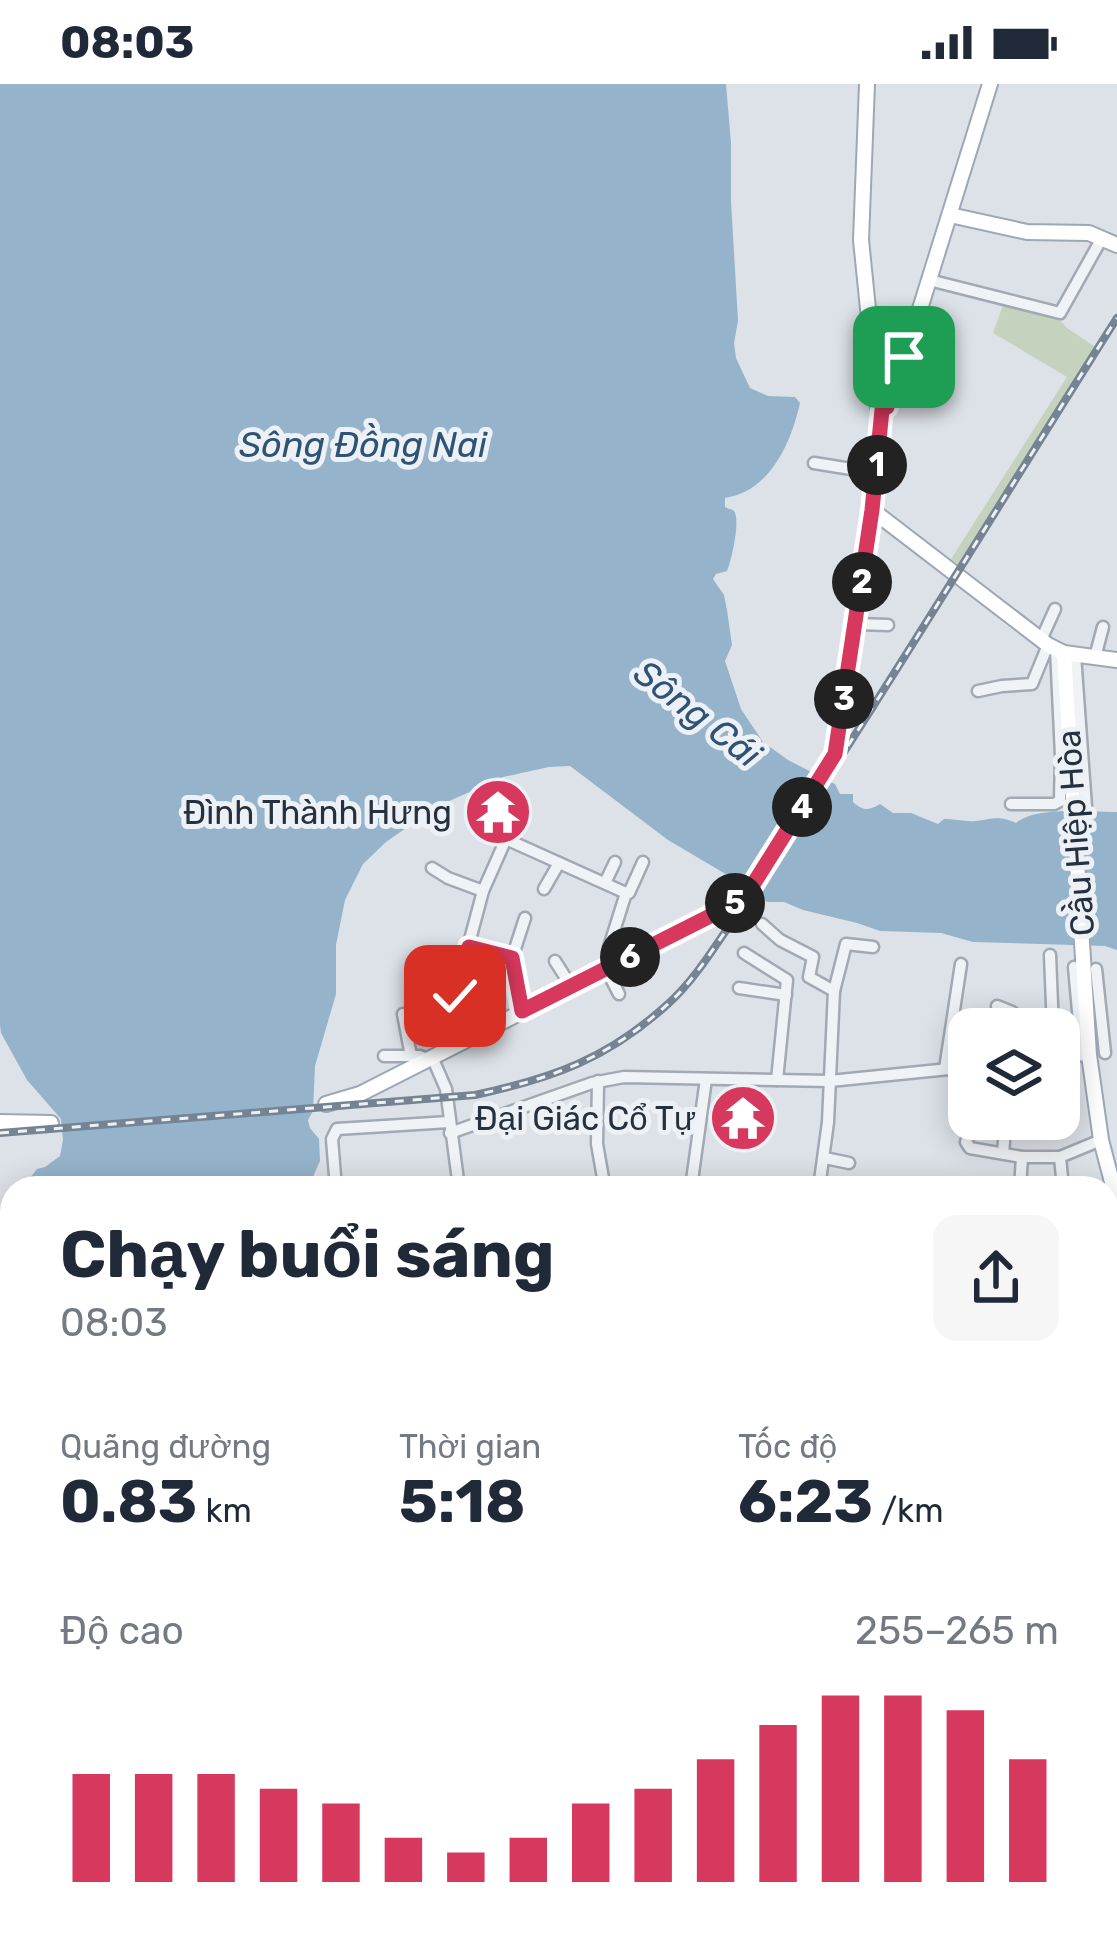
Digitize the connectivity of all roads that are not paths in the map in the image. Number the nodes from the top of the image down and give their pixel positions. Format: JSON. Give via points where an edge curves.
{"nodes":[{"id":1,"x":867,"y":84,"type":"edge"},
{"id":2,"x":991,"y":84,"type":"edge"},
{"id":3,"x":950,"y":215,"type":"junction"},
{"id":4,"x":1110,"y":242,"type":"edge"},
{"id":5,"x":929,"y":280,"type":"junction"},
{"id":6,"x":910,"y":337,"type":"junction"},
{"id":7,"x":881,"y":343,"type":"junction"},
{"id":8,"x":904,"y":357,"type":"junction"},
{"id":9,"x":882,"y":403,"type":"junction"},
{"id":10,"x":814,"y":464,"type":"dead end"},
{"id":11,"x":876,"y":473,"type":"junction"},
{"id":12,"x":872,"y":510,"type":"junction"},
{"id":13,"x":1054,"y":609,"type":"dead end"},
{"id":14,"x":856,"y":624,"type":"junction"},
{"id":15,"x":888,"y":625,"type":"dead end"},
{"id":16,"x":1103,"y":628,"type":"dead end"},
{"id":17,"x":1057,"y":649,"type":"junction"},
{"id":18,"x":1095,"y":658,"type":"junction"},
{"id":19,"x":1117,"y":660,"type":"edge"},
{"id":20,"x":978,"y":691,"type":"dead end"},
{"id":21,"x":1011,"y":804,"type":"dead end"},
{"id":22,"x":1086,"y":808,"type":"dead end"},
{"id":23,"x":472,"y":809,"type":"dead end"},
{"id":24,"x":506,"y":839,"type":"junction"},
{"id":25,"x":559,"y":862,"type":"junction"},
{"id":26,"x":615,"y":862,"type":"dead end"},
{"id":27,"x":644,"y":862,"type":"dead end"},
{"id":28,"x":432,"y":868,"type":"dead end"},
{"id":29,"x":605,"y":884,"type":"junction"},
{"id":30,"x":544,"y":889,"type":"dead end"},
{"id":31,"x":483,"y":891,"type":"junction"},
{"id":32,"x":632,"y":894,"type":"junction"},
{"id":33,"x":525,"y":919,"type":"dead end"},
{"id":34,"x":762,"y":924,"type":"dead end"},
{"id":35,"x":469,"y":947,"type":"junction"},
{"id":36,"x":873,"y":947,"type":"dead end"},
{"id":37,"x":744,"y":953,"type":"dead end"},
{"id":38,"x":1049,"y":955,"type":"dead end"},
{"id":39,"x":512,"y":958,"type":"junction"},
{"id":40,"x":555,"y":961,"type":"dead end"},
{"id":41,"x":961,"y":964,"type":"dead end"},
{"id":42,"x":607,"y":968,"type":"junction"},
{"id":43,"x":1074,"y":968,"type":"dead end"},
{"id":44,"x":1096,"y":970,"type":"dead end"},
{"id":45,"x":571,"y":986,"type":"junction"},
{"id":46,"x":739,"y":988,"type":"dead end"},
{"id":47,"x":834,"y":992,"type":"junction"},
{"id":48,"x":619,"y":994,"type":"dead end"},
{"id":49,"x":785,"y":994,"type":"junction"},
{"id":50,"x":998,"y":1006,"type":"dead end"},
{"id":51,"x":1003,"y":1008,"type":"edge"},
{"id":52,"x":1052,"y":1008,"type":"edge"},
{"id":53,"x":522,"y":1011,"type":"junction"},
{"id":54,"x":403,"y":1014,"type":"dead end"},
{"id":55,"x":450,"y":1047,"type":"junction"},
{"id":56,"x":1098,"y":1054,"type":"edge"},
{"id":57,"x":384,"y":1056,"type":"dead end"},
{"id":58,"x":423,"y":1058,"type":"junction"},
{"id":59,"x":945,"y":1070,"type":"junction"},
{"id":60,"x":948,"y":1070,"type":"edge"},
{"id":61,"x":706,"y":1079,"type":"junction"},
{"id":62,"x":777,"y":1080,"type":"junction"},
{"id":63,"x":598,"y":1081,"type":"junction"},
{"id":64,"x":830,"y":1081,"type":"junction"},
{"id":65,"x":326,"y":1101,"type":"dead end"},
{"id":66,"x":51,"y":1121,"type":"dead end"},
{"id":67,"x":2,"y":1122,"type":"edge"},
{"id":68,"x":450,"y":1127,"type":"junction"},
{"id":69,"x":969,"y":1140,"type":"edge"},
{"id":70,"x":1004,"y":1140,"type":"edge"},
{"id":71,"x":1101,"y":1140,"type":"junction"},
{"id":72,"x":1003,"y":1153,"type":"junction"},
{"id":73,"x":1022,"y":1157,"type":"junction"},
{"id":74,"x":1060,"y":1157,"type":"junction"},
{"id":75,"x":825,"y":1158,"type":"junction"},
{"id":76,"x":848,"y":1163,"type":"dead end"},
{"id":77,"x":334,"y":1176,"type":"edge"},
{"id":78,"x":458,"y":1176,"type":"edge"},
{"id":79,"x":603,"y":1176,"type":"edge"},
{"id":80,"x":693,"y":1176,"type":"edge"},
{"id":81,"x":822,"y":1176,"type":"edge"},
{"id":82,"x":1021,"y":1176,"type":"edge"},
{"id":83,"x":1062,"y":1176,"type":"edge"},
{"id":84,"x":1110,"y":1176,"type":"edge"}],
"edges":[{"from":1,"to":7,"type":"main road","via":[[863,278]]},
{"from":2,"to":3,"type":"main road"},
{"from":3,"to":4,"type":"main road"},
{"from":3,"to":5,"type":"main road"},
{"from":4,"to":5,"type":"street","via":[[1060,313]]},
{"from":5,"to":6,"type":"main road"},
{"from":6,"to":7,"type":"main road"},
{"from":6,"to":8,"type":"main road"},
{"from":7,"to":8,"type":"main road","via":[[885,362]]},
{"from":7,"to":9,"type":"main road"},
{"from":8,"to":9,"type":"main road"},
{"from":9,"to":11,"type":"main road"},
{"from":10,"to":11,"type":"street"},
{"from":11,"to":12,"type":"main road"},
{"from":12,"to":14,"type":"main road"},
{"from":12,"to":17,"type":"main road"},
{"from":13,"to":17,"type":"street"},
{"from":14,"to":15,"type":"street"},
{"from":14,"to":42,"type":"main road","via":[[834,758],[749,891]]},
{"from":16,"to":18,"type":"street"},
{"from":17,"to":18,"type":"main road"},
{"from":17,"to":20,"type":"street","via":[[1032,684]]},
{"from":17,"to":21,"type":"street","via":[[1060,799]]},
{"from":17,"to":22,"type":"street"},
{"from":17,"to":56,"type":"main road","name":"Cầu Hiệp Hòa","via":[[1086,1014]]},
{"from":18,"to":19,"type":"main road"},
{"from":23,"to":24,"type":"street"},
{"from":24,"to":25,"type":"street"},
{"from":24,"to":31,"type":"street"},
{"from":25,"to":29,"type":"street"},
{"from":25,"to":30,"type":"street"},
{"from":26,"to":29,"type":"street"},
{"from":27,"to":32,"type":"street"},
{"from":28,"to":31,"type":"street"},
{"from":29,"to":32,"type":"street"},
{"from":31,"to":35,"type":"street"},
{"from":32,"to":42,"type":"street"},
{"from":33,"to":39,"type":"street"},
{"from":34,"to":47,"type":"street","via":[[814,957],[808,976]]},
{"from":35,"to":39,"type":"street"},
{"from":35,"to":55,"type":"street","via":[[448,1022]]},
{"from":36,"to":47,"type":"street","via":[[847,944]]},
{"from":37,"to":49,"type":"street","via":[[786,977]]},
{"from":38,"to":52,"type":"street"},
{"from":39,"to":53,"type":"street"},
{"from":40,"to":45,"type":"street"},
{"from":41,"to":59,"type":"street"},
{"from":42,"to":45,"type":"main road"},
{"from":42,"to":48,"type":"street"},
{"from":43,"to":56,"type":"street"},
{"from":44,"to":56,"type":"street"},
{"from":45,"to":53,"type":"main road"},
{"from":46,"to":49,"type":"street"},
{"from":47,"to":64,"type":"street"},
{"from":49,"to":62,"type":"street"},
{"from":50,"to":51,"type":"street"},
{"from":53,"to":55,"type":"main road"},
{"from":54,"to":58,"type":"street"},
{"from":55,"to":58,"type":"main road"},
{"from":56,"to":71,"type":"main road","name":"Cầu Hiệp Hòa"},
{"from":57,"to":58,"type":"street"},
{"from":58,"to":65,"type":"main road","via":[[346,1099]]},
{"from":58,"to":68,"type":"street","via":[[446,1089]]},
{"from":59,"to":60,"type":"street"},
{"from":59,"to":64,"type":"street"},
{"from":61,"to":62,"type":"street"},
{"from":61,"to":63,"type":"street"},
{"from":61,"to":80,"type":"street"},
{"from":62,"to":64,"type":"street"},
{"from":63,"to":68,"type":"street"},
{"from":63,"to":79,"type":"street"},
{"from":64,"to":75,"type":"street"},
{"from":66,"to":67,"type":"main road"},
{"from":68,"to":77,"type":"street","via":[[337,1130]]},
{"from":68,"to":78,"type":"street"},
{"from":69,"to":72,"type":"street","via":[[967,1146]]},
{"from":70,"to":72,"type":"street"},
{"from":71,"to":74,"type":"street"},
{"from":71,"to":84,"type":"main road","name":"Cầu Hiệp Hòa"},
{"from":72,"to":73,"type":"street"},
{"from":73,"to":74,"type":"street"},
{"from":73,"to":82,"type":"street"},
{"from":74,"to":83,"type":"street"},
{"from":75,"to":76,"type":"street"},
{"from":75,"to":81,"type":"street"}]}
